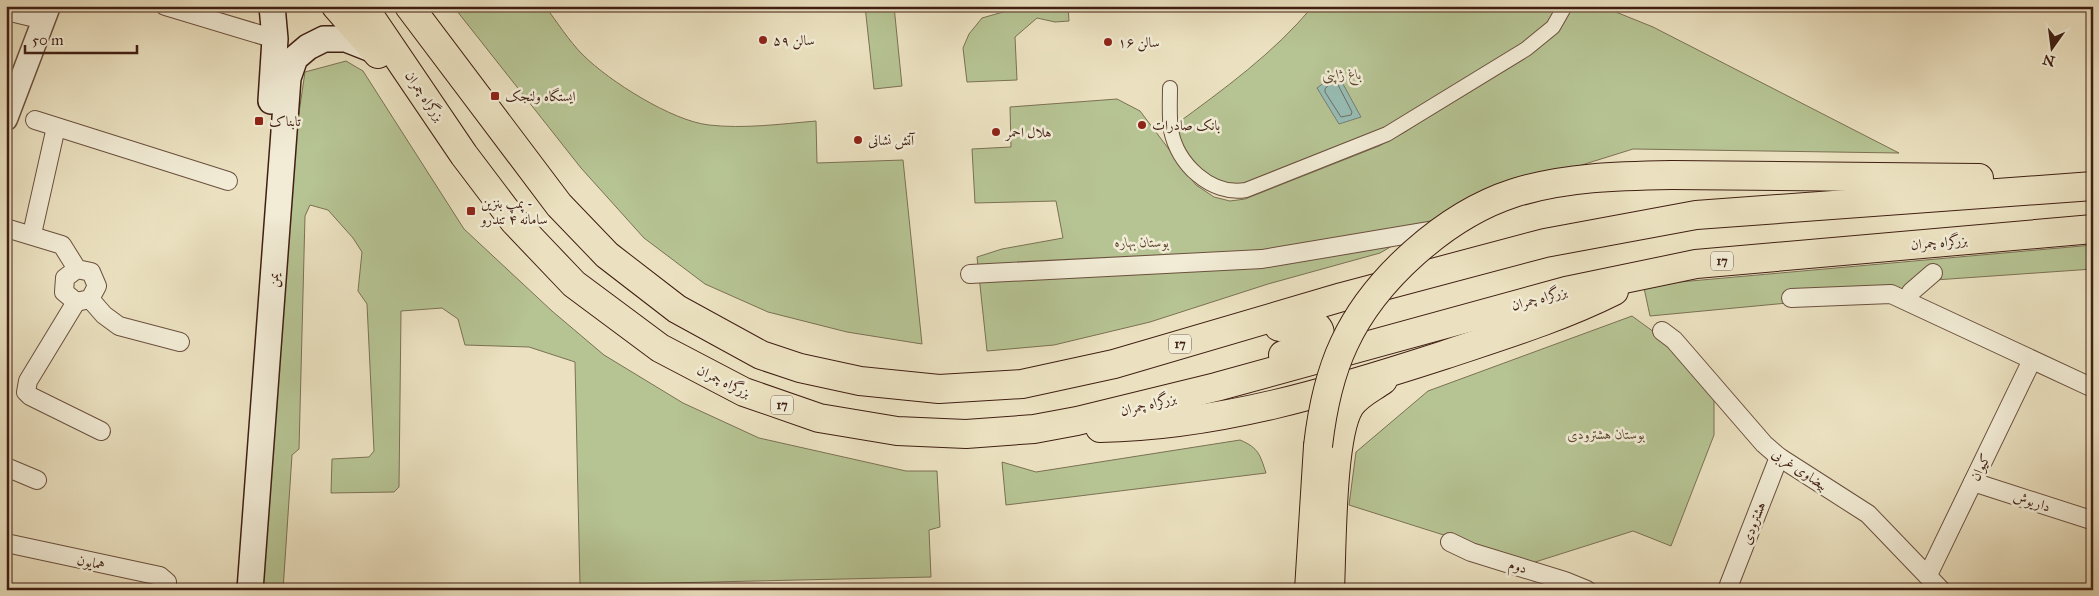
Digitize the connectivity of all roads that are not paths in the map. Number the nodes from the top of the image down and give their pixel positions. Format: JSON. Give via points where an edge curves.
{"nodes":[{"id":1,"x":165,"y":6,"type":"edge"},
{"id":2,"x":272,"y":6,"type":"edge"},
{"id":3,"x":336,"y":6,"type":"edge"},
{"id":4,"x":363,"y":6,"type":"edge"},
{"id":5,"x":410,"y":6,"type":"edge"},
{"id":6,"x":1565,"y":6,"type":"edge"},
{"id":7,"x":6,"y":11,"type":"edge"},
{"id":8,"x":47,"y":13,"type":"edge"},
{"id":9,"x":276,"y":38,"type":"junction"},
{"id":10,"x":374,"y":50,"type":"junction"},
{"id":11,"x":1170,"y":88,"type":"dead end"},
{"id":12,"x":6,"y":119,"type":"edge"},
{"id":13,"x":35,"y":120,"type":"dead end"},
{"id":14,"x":56,"y":127,"type":"junction"},
{"id":15,"x":464,"y":155,"type":"junction"},
{"id":16,"x":2093,"y":179,"type":"edge"},
{"id":17,"x":228,"y":181,"type":"dead end"},
{"id":18,"x":2093,"y":186,"type":"edge"},
{"id":19,"x":1478,"y":223,"type":"dead end"},
{"id":20,"x":6,"y":228,"type":"edge"},
{"id":21,"x":2093,"y":228,"type":"edge"},
{"id":22,"x":32,"y":234,"type":"junction"},
{"id":23,"x":77,"y":269,"type":"junction"},
{"id":24,"x":970,"y":274,"type":"dead end"},
{"id":25,"x":1933,"y":274,"type":"dead end"},
{"id":26,"x":1636,"y":275,"type":"junction"},
{"id":27,"x":1908,"y":296,"type":"junction"},
{"id":28,"x":1791,"y":298,"type":"dead end"},
{"id":29,"x":83,"y":300,"type":"junction"},
{"id":30,"x":1662,"y":331,"type":"dead end"},
{"id":31,"x":1196,"y":340,"type":"junction"},
{"id":32,"x":180,"y":342,"type":"dead end"},
{"id":33,"x":2032,"y":360,"type":"junction"},
{"id":34,"x":1401,"y":369,"type":"junction"},
{"id":35,"x":1216,"y":387,"type":"junction"},
{"id":36,"x":2093,"y":388,"type":"edge"},
{"id":37,"x":1034,"y":429,"type":"junction"},
{"id":38,"x":102,"y":431,"type":"dead end"},
{"id":39,"x":1780,"y":457,"type":"junction"},
{"id":40,"x":6,"y":467,"type":"edge"},
{"id":41,"x":37,"y":480,"type":"dead end"},
{"id":42,"x":1973,"y":482,"type":"junction"},
{"id":43,"x":2091,"y":520,"type":"dead end"},
{"id":44,"x":1450,"y":542,"type":"dead end"},
{"id":45,"x":6,"y":543,"type":"edge"},
{"id":46,"x":1928,"y":575,"type":"junction"},
{"id":47,"x":1732,"y":588,"type":"edge"},
{"id":48,"x":168,"y":590,"type":"edge"},
{"id":49,"x":233,"y":590,"type":"edge"},
{"id":50,"x":250,"y":590,"type":"edge"},
{"id":51,"x":1309,"y":590,"type":"edge"},
{"id":52,"x":1330,"y":590,"type":"edge"},
{"id":53,"x":1587,"y":590,"type":"edge"},
{"id":54,"x":1941,"y":590,"type":"edge"}],
"edges":[{"from":1,"to":9,"type":"street"},
{"from":2,"to":9,"type":"main road","name":"یمن"},
{"from":3,"to":10,"type":"highway"},
{"from":4,"to":15,"type":"highway","name":"بزرگراه چمران","number":"17"},
{"from":5,"to":31,"type":"highway","number":"17","via":[[559,205],[607,256],[677,309],[761,355],[800,368],[860,381],[938,390],[1022,384],[1114,364]]},
{"from":6,"to":11,"type":"street","via":[[1553,27],[1526,50],[1388,134],[1246,190],[1227,191],[1210,185],[1194,172],[1179,151],[1171,129]]},
{"from":7,"to":8,"type":"street"},
{"from":8,"to":12,"type":"street"},
{"from":9,"to":49,"type":"main road","name":"یمن"},
{"from":10,"to":15,"type":"highway"},
{"from":10,"to":50,"type":"main road","name":"یمن","via":[[346,39],[324,40],[308,46],[295,58],[288,78]]},
{"from":13,"to":14,"type":"street"},
{"from":14,"to":17,"type":"street"},
{"from":14,"to":22,"type":"street"},
{"from":15,"to":37,"type":"highway","name":"بزرگراه چمران","number":"17","via":[[514,221],[574,284],[660,348],[744,392],[819,418],[898,431],[966,434]]},
{"from":16,"to":51,"type":"highway","bridge":true,"via":[[1595,177],[1541,186],[1486,205],[1430,240],[1387,281],[1351,331],[1330,382],[1318,446]]},
{"from":18,"to":31,"type":"highway","number":"17","via":[[1696,215],[1546,243]]},
{"from":19,"to":24,"type":"street","via":[[1262,259]]},
{"from":20,"to":22,"type":"street"},
{"from":21,"to":26,"type":"highway","name":"بزرگراه چمران","number":"17","via":[[1696,264]]},
{"from":22,"to":23,"type":"street","via":[[62,245]]},
{"from":23,"to":29,"type":"street","via":[[91,272],[97,286]]},
{"from":23,"to":29,"type":"street","via":[[65,278],[64,292]]},
{"from":25,"to":27,"type":"street"},
{"from":26,"to":34,"type":"highway","via":[[1589,304]]},
{"from":26,"to":35,"type":"highway","name":"بزرگراه چمران","number":"17","via":[[1557,293]]},
{"from":27,"to":28,"type":"street"},
{"from":27,"to":33,"type":"street"},
{"from":29,"to":32,"type":"street","via":[[119,326]]},
{"from":29,"to":38,"type":"street","via":[[28,382],[26,392]]},
{"from":30,"to":39,"type":"street","name":"بیضاوی غربی","via":[[1674,340],[1764,444]]},
{"from":31,"to":35,"type":"highway","via":[[1305,322],[1317,326],[1318,337],[1309,345],[1276,357]]},
{"from":33,"to":36,"type":"street"},
{"from":33,"to":42,"type":"street","name":"کیوان"},
{"from":34,"to":37,"type":"highway","via":[[1307,396],[1212,418],[1134,427]]},
{"from":34,"to":52,"type":"highway","via":[[1358,397],[1345,417],[1337,462]]},
{"from":35,"to":37,"type":"highway","name":"بزرگراه چمران","number":"17"},
{"from":39,"to":46,"type":"street","name":"بیضاوی غربی","via":[[1868,514]]},
{"from":39,"to":47,"type":"street","name":"هشترودی"},
{"from":40,"to":41,"type":"street"},
{"from":42,"to":43,"type":"street","name":"داریوش"},
{"from":42,"to":46,"type":"street","name":"کیوان"},
{"from":44,"to":53,"type":"street","name":"دوم"},
{"from":45,"to":48,"type":"street","name":"همایون","via":[[160,576],[167,582]]},
{"from":46,"to":54,"type":"street","name":"بیضاوی غربی"}]}
